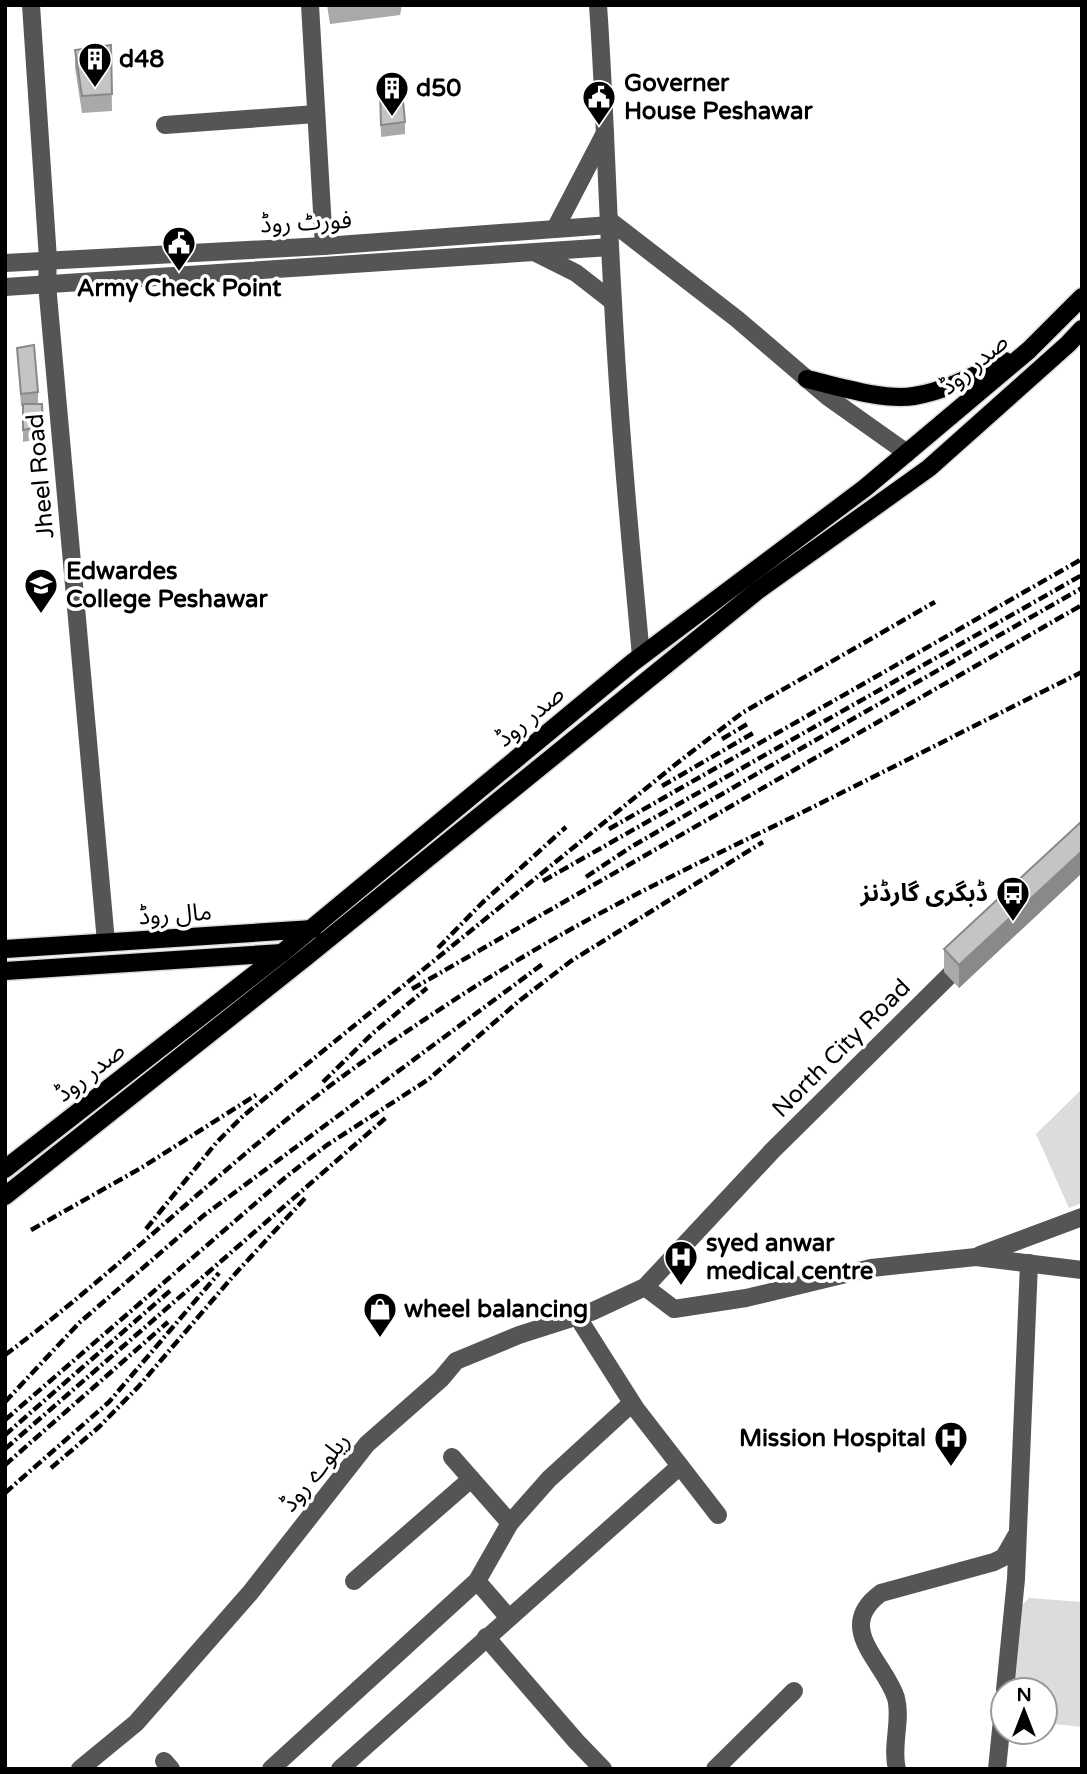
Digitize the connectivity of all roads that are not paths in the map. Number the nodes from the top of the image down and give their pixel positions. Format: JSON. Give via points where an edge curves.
{"nodes":[{"id":1,"x":32,"y":5,"type":"edge"},
{"id":2,"x":310,"y":5,"type":"edge"},
{"id":3,"x":598,"y":5,"type":"edge"},
{"id":4,"x":316,"y":114,"type":"junction"},
{"id":5,"x":165,"y":125,"type":"dead end"},
{"id":6,"x":607,"y":130,"type":"junction"},
{"id":7,"x":609,"y":222,"type":"junction"},
{"id":8,"x":555,"y":229,"type":"junction"},
{"id":9,"x":324,"y":246,"type":"junction"},
{"id":10,"x":610,"y":247,"type":"junction"},
{"id":11,"x":533,"y":252,"type":"junction"},
{"id":12,"x":48,"y":259,"type":"junction"},
{"id":13,"x":5,"y":263,"type":"edge"},
{"id":14,"x":47,"y":284,"type":"junction"},
{"id":15,"x":5,"y":287,"type":"edge"},
{"id":16,"x":1082,"y":297,"type":"edge"},
{"id":17,"x":612,"y":301,"type":"junction"},
{"id":18,"x":1082,"y":328,"type":"edge"},
{"id":19,"x":1029,"y":350,"type":"junction"},
{"id":20,"x":807,"y":379,"type":"junction"},
{"id":21,"x":907,"y":453,"type":"junction"},
{"id":22,"x":641,"y":656,"type":"junction"},
{"id":23,"x":347,"y":924,"type":"junction"},
{"id":24,"x":311,"y":930,"type":"junction"},
{"id":25,"x":106,"y":942,"type":"junction"},
{"id":26,"x":5,"y":949,"type":"edge"},
{"id":27,"x":317,"y":949,"type":"junction"},
{"id":28,"x":282,"y":953,"type":"junction"},
{"id":29,"x":971,"y":954,"type":"edge"},
{"id":30,"x":5,"y":971,"type":"edge"},
{"id":31,"x":5,"y":1169,"type":"edge"},
{"id":32,"x":5,"y":1196,"type":"edge"},
{"id":33,"x":1082,"y":1217,"type":"edge"},
{"id":34,"x":976,"y":1257,"type":"junction"},
{"id":35,"x":1029,"y":1263,"type":"junction"},
{"id":36,"x":1082,"y":1269,"type":"edge"},
{"id":37,"x":645,"y":1287,"type":"junction"},
{"id":38,"x":577,"y":1316,"type":"junction"},
{"id":39,"x":632,"y":1403,"type":"junction"},
{"id":40,"x":452,"y":1457,"type":"dead end"},
{"id":41,"x":680,"y":1466,"type":"junction"},
{"id":42,"x":471,"y":1479,"type":"junction"},
{"id":43,"x":718,"y":1515,"type":"dead end"},
{"id":44,"x":510,"y":1523,"type":"junction"},
{"id":45,"x":1018,"y":1533,"type":"junction"},
{"id":46,"x":354,"y":1581,"type":"dead end"},
{"id":47,"x":477,"y":1581,"type":"junction"},
{"id":48,"x":508,"y":1617,"type":"junction"},
{"id":49,"x":486,"y":1637,"type":"junction"},
{"id":50,"x":1006,"y":1676,"type":"edge"},
{"id":51,"x":794,"y":1691,"type":"dead end"},
{"id":52,"x":999,"y":1746,"type":"edge"},
{"id":53,"x":593,"y":1765,"type":"edge"},
{"id":54,"x":80,"y":1769,"type":"edge"},
{"id":55,"x":271,"y":1769,"type":"edge"},
{"id":56,"x":340,"y":1769,"type":"edge"},
{"id":57,"x":715,"y":1769,"type":"edge"},
{"id":58,"x":897,"y":1769,"type":"edge"},
{"id":59,"x":997,"y":1769,"type":"edge"}],
"edges":[{"from":1,"to":12,"type":"street","name":"Jheel Road"},
{"from":2,"to":4,"type":"street"},
{"from":3,"to":6,"type":"street"},
{"from":4,"to":5,"type":"street"},
{"from":4,"to":9,"type":"street"},
{"from":6,"to":7,"type":"street"},
{"from":6,"to":8,"type":"street"},
{"from":7,"to":8,"type":"street","name":"فورٹ روڈ"},
{"from":7,"to":10,"type":"street"},
{"from":7,"to":20,"type":"street","via":[[737,319]]},
{"from":8,"to":9,"type":"street","name":"فورٹ روڈ"},
{"from":9,"to":12,"type":"street","name":"فورٹ روڈ"},
{"from":10,"to":11,"type":"street","name":"فورٹ روڈ"},
{"from":10,"to":17,"type":"street"},
{"from":11,"to":14,"type":"street","name":"فورٹ روڈ"},
{"from":11,"to":17,"type":"street","via":[[576,273]]},
{"from":12,"to":13,"type":"street","name":"فورٹ روڈ"},
{"from":12,"to":14,"type":"street","name":"Jheel Road"},
{"from":14,"to":15,"type":"street","name":"فورٹ روڈ"},
{"from":14,"to":25,"type":"street","name":"Jheel Road"},
{"from":16,"to":19,"type":"main road","name":"صدر روڈ"},
{"from":17,"to":22,"type":"street"},
{"from":18,"to":23,"type":"main road","name":"صدر روڈ","via":[[929,468],[757,591]]},
{"from":19,"to":20,"type":"main road","via":[[964,381],[912,396],[864,393]]},
{"from":19,"to":21,"type":"main road","name":"صدر روڈ"},
{"from":20,"to":21,"type":"street"},
{"from":21,"to":22,"type":"main road","name":"صدر روڈ"},
{"from":22,"to":24,"type":"main road","name":"صدر روڈ"},
{"from":23,"to":24,"type":"main road","name":"مال روڈ"},
{"from":23,"to":27,"type":"main road","name":"صدر روڈ"},
{"from":24,"to":25,"type":"main road","name":"مال روڈ"},
{"from":24,"to":28,"type":"main road","name":"صدر روڈ"},
{"from":25,"to":26,"type":"main road","name":"مال روڈ"},
{"from":27,"to":28,"type":"main road","name":"مال روڈ"},
{"from":27,"to":32,"type":"main road","name":"صدر روڈ"},
{"from":28,"to":30,"type":"main road","name":"مال روڈ"},
{"from":28,"to":31,"type":"main road","name":"صدر روڈ"},
{"from":29,"to":37,"type":"street","name":"North City Road","via":[[772,1151]]},
{"from":33,"to":34,"type":"street"},
{"from":34,"to":35,"type":"street"},
{"from":34,"to":37,"type":"street","via":[[871,1268],[746,1298],[674,1309]]},
{"from":35,"to":36,"type":"street"},
{"from":35,"to":45,"type":"street"},
{"from":37,"to":38,"type":"street","name":"ریلوے روڈ"},
{"from":38,"to":39,"type":"street"},
{"from":38,"to":54,"type":"street","name":"ریلوے روڈ","via":[[456,1361],[368,1444],[250,1593],[136,1723]]},
{"from":39,"to":41,"type":"street"},
{"from":39,"to":44,"type":"street","via":[[549,1479]]},
{"from":40,"to":42,"type":"street"},
{"from":41,"to":43,"type":"street"},
{"from":41,"to":48,"type":"street"},
{"from":42,"to":44,"type":"street"},
{"from":42,"to":46,"type":"street"},
{"from":44,"to":47,"type":"street"},
{"from":45,"to":50,"type":"street"},
{"from":45,"to":58,"type":"street","via":[[1004,1557],[881,1593],[866,1609],[863,1639],[896,1699]]},
{"from":47,"to":48,"type":"street"},
{"from":47,"to":55,"type":"street"},
{"from":48,"to":49,"type":"street"},
{"from":49,"to":53,"type":"street"},
{"from":49,"to":56,"type":"street"},
{"from":51,"to":57,"type":"street"},
{"from":52,"to":59,"type":"street"}]}
